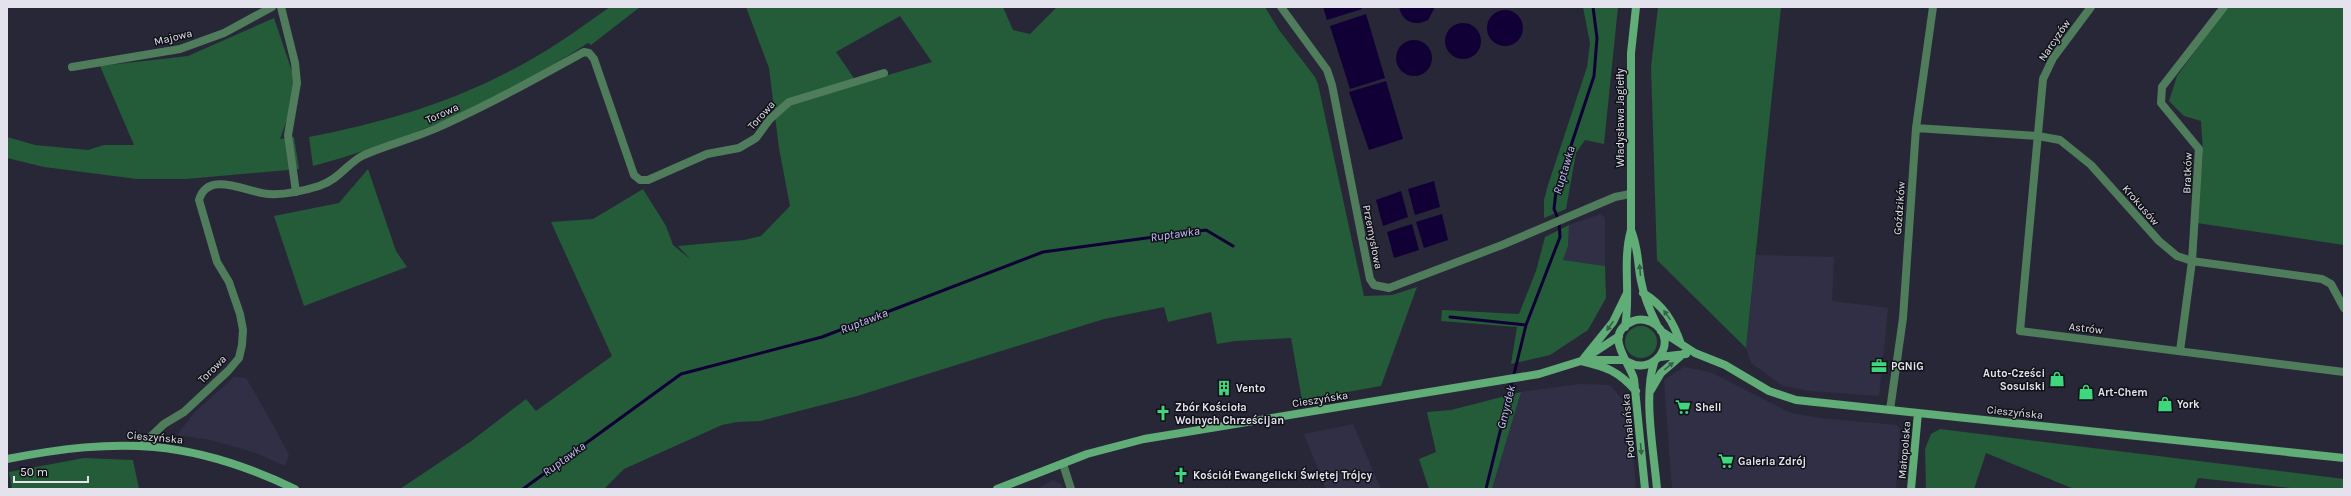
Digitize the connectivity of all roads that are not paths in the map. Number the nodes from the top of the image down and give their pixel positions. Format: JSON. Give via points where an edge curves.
{"nodes":[{"id":1,"x":272,"y":7,"type":"edge"},
{"id":2,"x":281,"y":7,"type":"edge"},
{"id":3,"x":1281,"y":7,"type":"edge"},
{"id":4,"x":1636,"y":7,"type":"edge"},
{"id":5,"x":1933,"y":7,"type":"edge"},
{"id":6,"x":2091,"y":7,"type":"edge"},
{"id":7,"x":2224,"y":7,"type":"edge"},
{"id":8,"x":72,"y":67,"type":"dead end"},
{"id":9,"x":884,"y":73,"type":"dead end"},
{"id":10,"x":1916,"y":128,"type":"junction"},
{"id":11,"x":2038,"y":136,"type":"junction"},
{"id":12,"x":296,"y":192,"type":"junction"},
{"id":13,"x":1630,"y":194,"type":"junction"},
{"id":14,"x":1631,"y":230,"type":"junction"},
{"id":15,"x":2192,"y":261,"type":"junction"},
{"id":16,"x":1628,"y":291,"type":"junction"},
{"id":17,"x":1644,"y":293,"type":"junction"},
{"id":18,"x":2344,"y":308,"type":"edge"},
{"id":19,"x":1625,"y":327,"type":"junction"},
{"id":20,"x":1659,"y":328,"type":"junction"},
{"id":21,"x":1619,"y":336,"type":"junction"},
{"id":22,"x":1681,"y":344,"type":"junction"},
{"id":23,"x":2180,"y":351,"type":"junction"},
{"id":24,"x":1695,"y":353,"type":"junction"},
{"id":25,"x":1683,"y":354,"type":"junction"},
{"id":26,"x":1660,"y":357,"type":"junction"},
{"id":27,"x":1581,"y":361,"type":"junction"},
{"id":28,"x":1627,"y":361,"type":"junction"},
{"id":29,"x":1654,"y":363,"type":"junction"},
{"id":30,"x":2344,"y":372,"type":"edge"},
{"id":31,"x":1651,"y":390,"type":"junction"},
{"id":32,"x":1636,"y":392,"type":"junction"},
{"id":33,"x":1890,"y":410,"type":"junction"},
{"id":34,"x":1918,"y":413,"type":"junction"},
{"id":35,"x":142,"y":445,"type":"junction"},
{"id":36,"x":2344,"y":458,"type":"edge"},
{"id":37,"x":7,"y":459,"type":"edge"},
{"id":38,"x":1063,"y":464,"type":"junction"},
{"id":39,"x":295,"y":489,"type":"edge"},
{"id":40,"x":997,"y":489,"type":"edge"},
{"id":41,"x":1071,"y":489,"type":"edge"},
{"id":42,"x":1645,"y":489,"type":"edge"},
{"id":43,"x":1657,"y":489,"type":"edge"},
{"id":44,"x":1911,"y":489,"type":"edge"}],
"edges":[{"from":1,"to":8,"type":"street","name":"Majowa","via":[[224,33],[180,49]]},
{"from":2,"to":12,"type":"street","via":[[295,63],[297,83],[288,135]]},
{"from":3,"to":13,"type":"street","name":"Przemysłowa","via":[[1327,70],[1370,279],[1374,285],[1389,288],[1502,245],[1615,197]]},
{"from":4,"to":13,"type":"main road","name":"Władysława Jagiełły","via":[[1631,53]]},
{"from":5,"to":10,"type":"street","name":"Goździków"},
{"from":6,"to":11,"type":"street","name":"Narcyzów","via":[[2053,58],[2043,79]]},
{"from":7,"to":15,"type":"street","name":"Bratków","via":[[2162,87],[2161,103],[2200,149]]},
{"from":9,"to":12,"type":"street","name":"Torowa","via":[[788,102],[770,119],[756,138],[739,148],[707,154],[648,180],[640,180],[634,175],[594,59],[589,53],[584,52],[440,127],[363,156],[330,182]]},
{"from":10,"to":11,"type":"street","name":"Krokusów"},
{"from":10,"to":33,"type":"street","name":"Goździków","via":[[1903,318]]},
{"from":11,"to":15,"type":"street","name":"Krokusów","via":[[2060,140],[2091,165],[2159,241],[2177,256]]},
{"from":11,"to":23,"type":"street","name":"Astrów","via":[[2020,331]]},
{"from":12,"to":35,"type":"street","name":"Torowa","via":[[268,194],[224,184],[208,186],[201,194],[199,200],[203,219],[214,255],[229,282],[240,314],[243,330],[239,358],[184,412],[164,424]]},
{"from":13,"to":14,"type":"main road","name":"Władysława Jagiełły"},
{"from":14,"to":16,"type":"main road","name":"Władysława Jagiełły","via":[[1626,246]]},
{"from":17,"to":14,"type":"main road","name":"Władysława Jagiełły","one_way":true,"via":[[1638,247]]},
{"from":15,"to":18,"type":"street","name":"Krokusów","via":[[2322,279],[2334,288]]},
{"from":15,"to":23,"type":"street","name":"Bratków"},
{"from":16,"to":19,"type":"main road","name":"Władysława Jagiełły"},
{"from":16,"to":27,"type":"main road","one_way":true,"via":[[1613,322]]},
{"from":17,"to":20,"type":"main road","name":"Władysława Jagiełły"},
{"from":22,"to":17,"type":"main road","one_way":true,"via":[[1670,317]]},
{"from":19,"to":20,"type":"main road","via":[[1640,320]]},
{"from":19,"to":21,"type":"main road"},
{"from":20,"to":22,"type":"main road","name":"Cieszyńska"},
{"from":20,"to":26,"type":"main road","via":[[1664,344]]},
{"from":21,"to":27,"type":"main road","name":"Cieszyńska"},
{"from":21,"to":28,"type":"main road","via":[[1619,349]]},
{"from":22,"to":24,"type":"main road","name":"Cieszyńska"},
{"from":23,"to":30,"type":"street","name":"Astrów"},
{"from":24,"to":25,"type":"main road","name":"Cieszyńska"},
{"from":24,"to":33,"type":"main road","name":"Cieszyńska","via":[[1725,365],[1784,397]]},
{"from":25,"to":26,"type":"main road","name":"Cieszyńska"},
{"from":31,"to":25,"type":"main road","one_way":true,"via":[[1661,373]]},
{"from":26,"to":29,"type":"main road"},
{"from":27,"to":28,"type":"main road","name":"Cieszyńska"},
{"from":27,"to":32,"type":"main road","via":[[1613,370]]},
{"from":27,"to":38,"type":"main road","name":"Cieszyńska","via":[[1530,376],[1118,444]]},
{"from":28,"to":29,"type":"main road","via":[[1639,366]]},
{"from":28,"to":32,"type":"main road","name":"Podhalańska"},
{"from":29,"to":31,"type":"main road","name":"Podhalańska","via":[[1649,376]]},
{"from":31,"to":43,"type":"main road","name":"Podhalańska","via":[[1651,424]]},
{"from":32,"to":42,"type":"main road","name":"Podhalańska","one_way":true},
{"from":33,"to":34,"type":"main road","name":"Cieszyńska"},
{"from":34,"to":36,"type":"main road","name":"Cieszyńska"},
{"from":34,"to":44,"type":"main road","name":"Małopolska"},
{"from":35,"to":37,"type":"main road","name":"Cieszyńska","via":[[73,447]]},
{"from":35,"to":39,"type":"main road","name":"Cieszyńska","via":[[176,448],[211,456]]},
{"from":38,"to":40,"type":"main road","name":"Cieszyńska"},
{"from":38,"to":41,"type":"street"}]}
